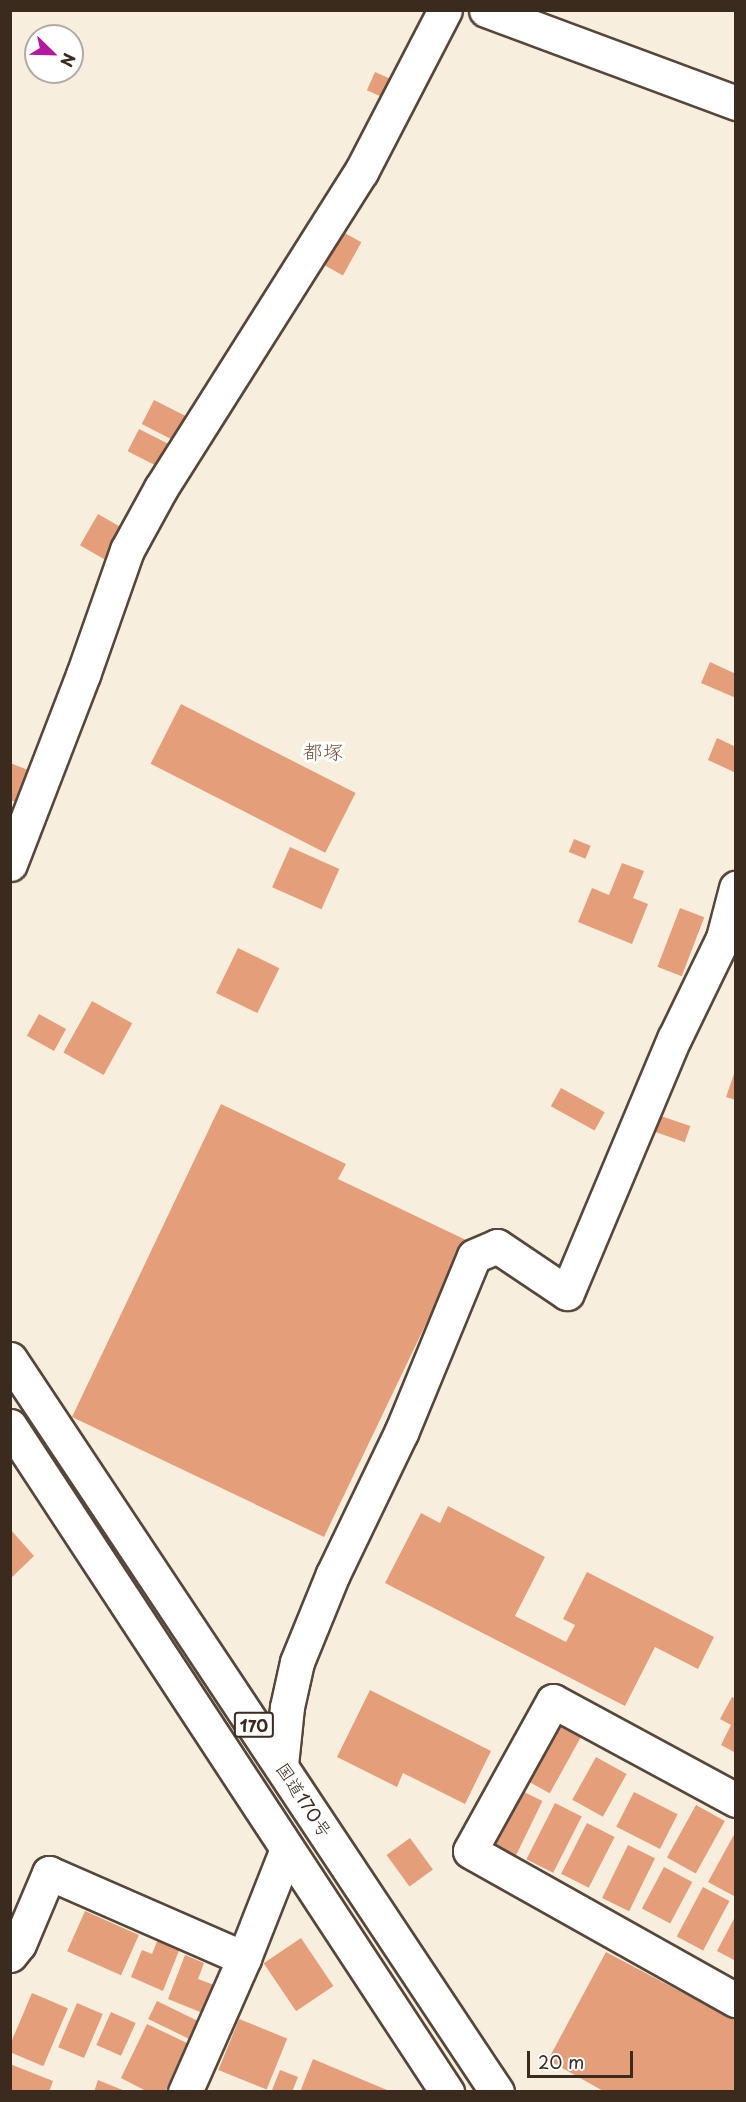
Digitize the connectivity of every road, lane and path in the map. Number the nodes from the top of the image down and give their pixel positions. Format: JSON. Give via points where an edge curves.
{"nodes":[{"id":1,"x":446,"y":10,"type":"edge"},
{"id":2,"x":486,"y":10,"type":"edge"},
{"id":3,"x":735,"y":103,"type":"edge"},
{"id":4,"x":10,"y":864,"type":"edge"},
{"id":5,"x":735,"y":888,"type":"edge"},
{"id":6,"x":729,"y":939,"type":"edge"},
{"id":7,"x":10,"y":1359,"type":"edge"},
{"id":8,"x":10,"y":1426,"type":"edge"},
{"id":9,"x":280,"y":1765,"type":"junction"},
{"id":10,"x":735,"y":1800,"type":"edge"},
{"id":11,"x":287,"y":1849,"type":"junction"},
{"id":12,"x":13,"y":1947,"type":"edge"},
{"id":13,"x":244,"y":1958,"type":"junction"},
{"id":14,"x":735,"y":2000,"type":"edge"},
{"id":15,"x":185,"y":2091,"type":"edge"},
{"id":16,"x":447,"y":2091,"type":"edge"},
{"id":17,"x":497,"y":2091,"type":"edge"}],
"edges":[{"from":1,"to":4,"type":"main road","via":[[361,172],[161,488],[127,550],[84,675]]},
{"from":2,"to":3,"type":"main road"},
{"from":5,"to":6,"type":"main road"},
{"from":6,"to":9,"type":"main road","via":[[674,1039],[567,1293],[497,1246],[474,1256],[401,1433],[333,1574],[297,1662]]},
{"from":7,"to":9,"type":"main road","name":"国道170号","number":"170"},
{"from":8,"to":11,"type":"main road","number":"170"},
{"from":9,"to":17,"type":"main road","name":"国道170号","number":"170"},
{"from":10,"to":14,"type":"main road","via":[[553,1701],[470,1851]]},
{"from":11,"to":13,"type":"main road"},
{"from":11,"to":16,"type":"main road","number":"170"},
{"from":12,"to":13,"type":"main road","via":[[49,1873]]},
{"from":13,"to":15,"type":"main road"}]}
